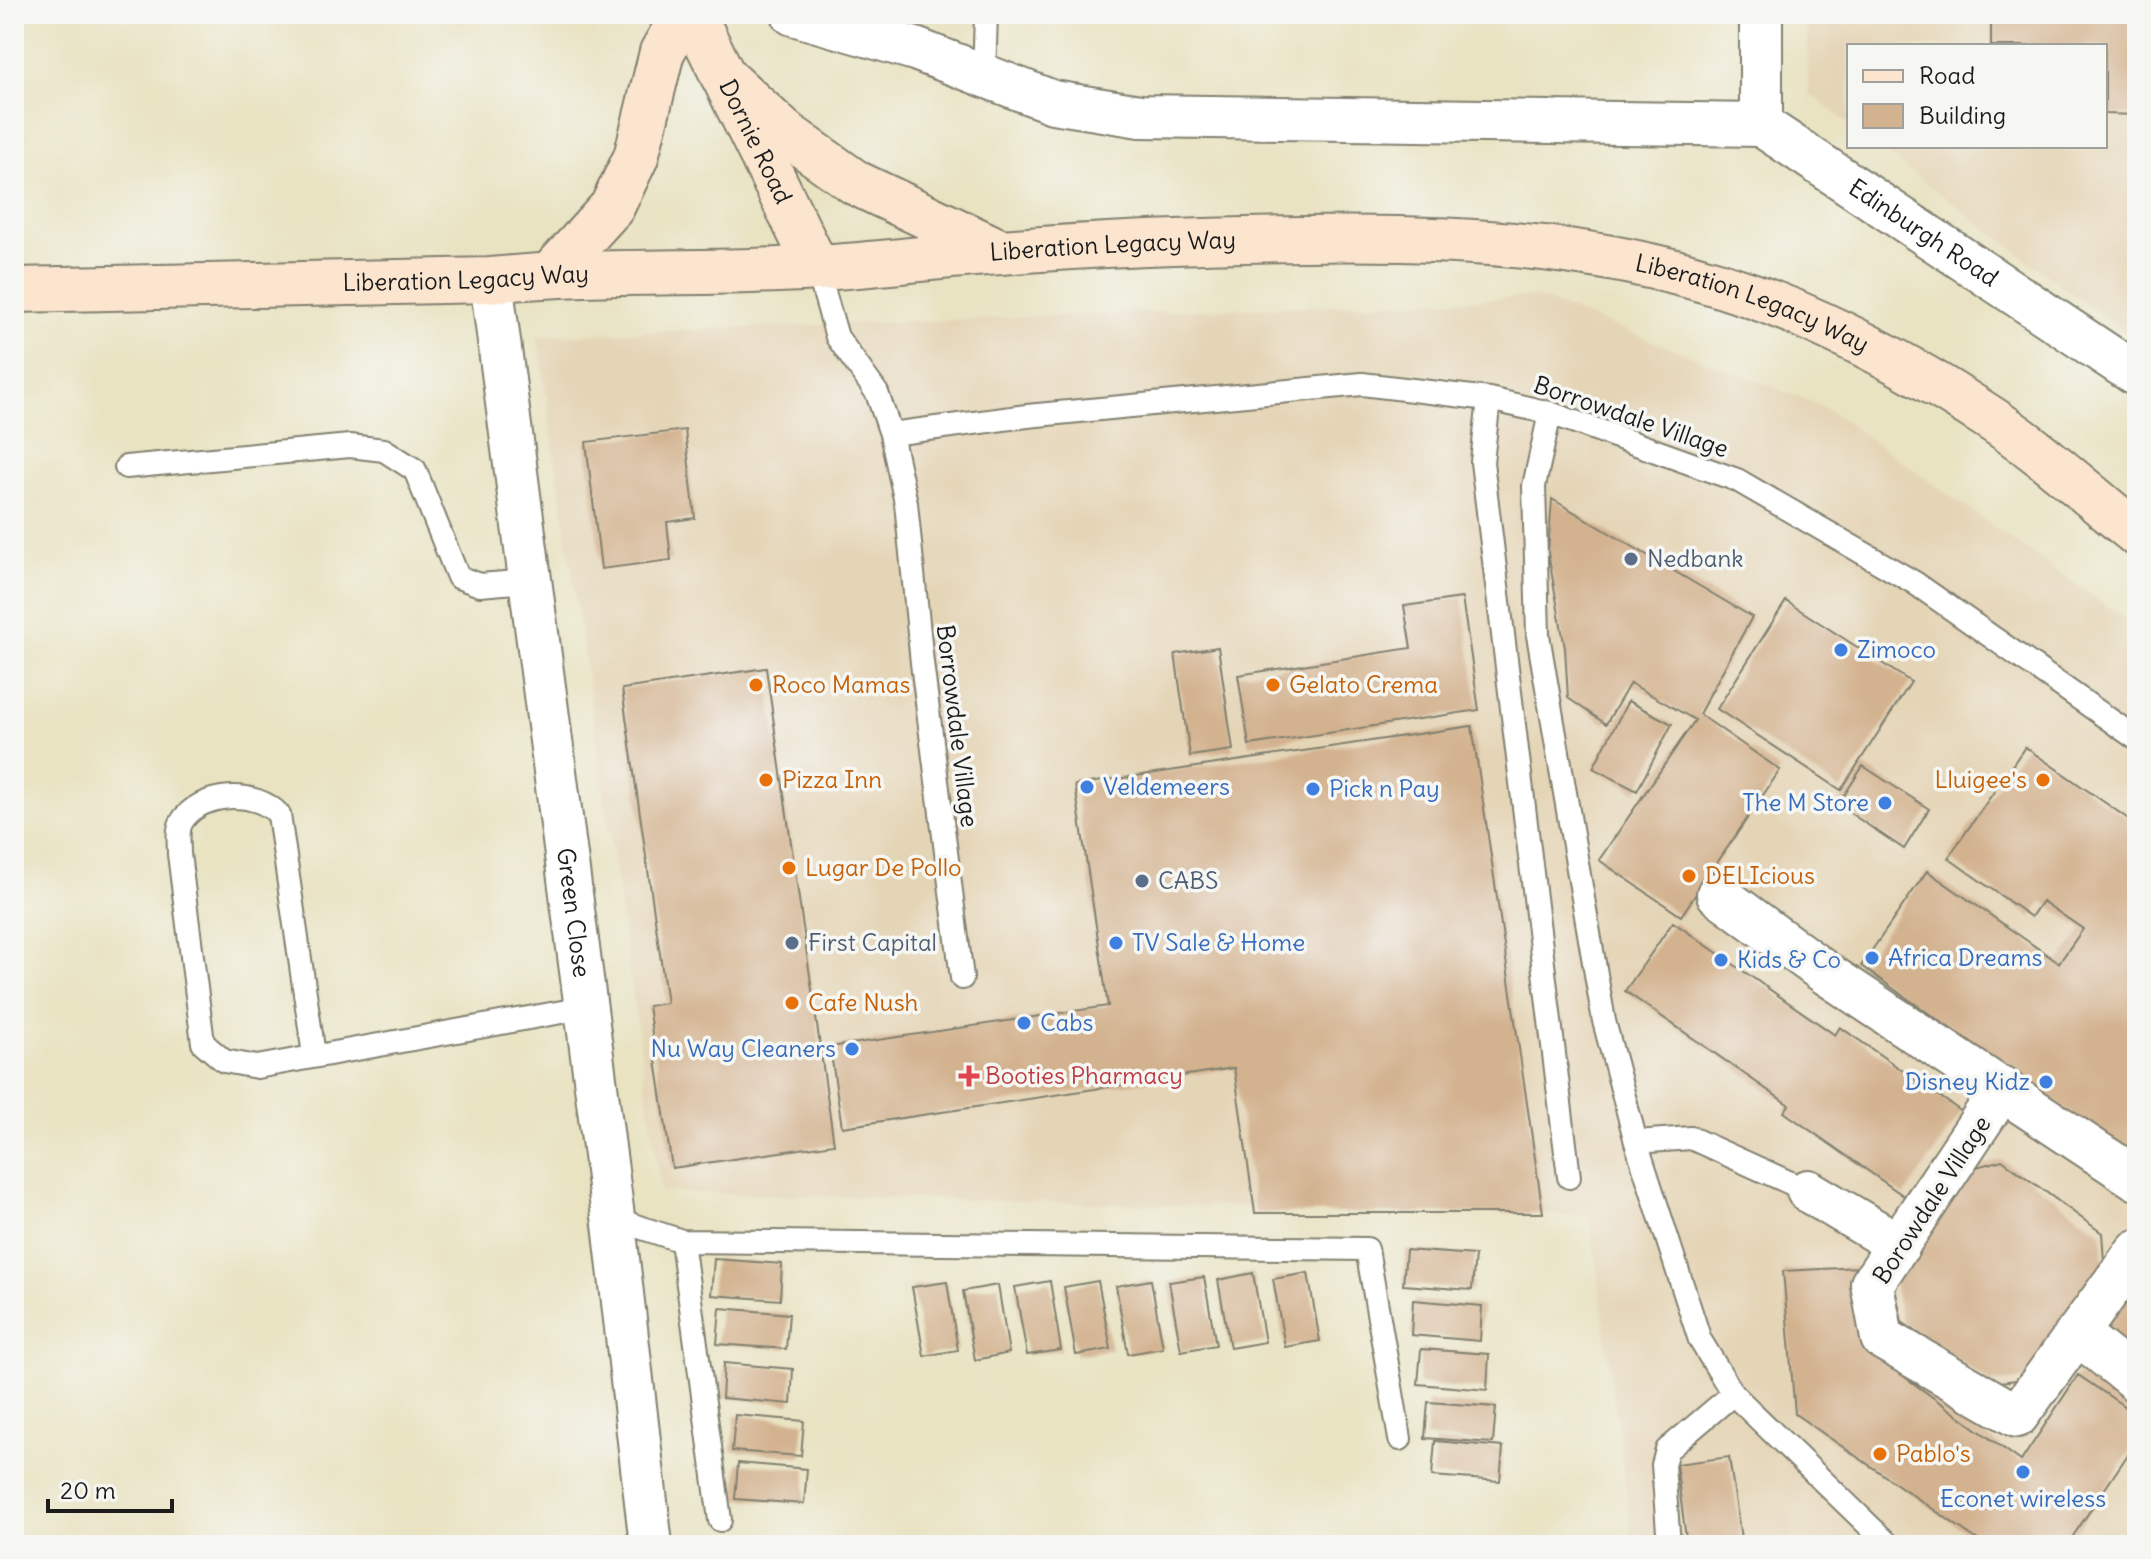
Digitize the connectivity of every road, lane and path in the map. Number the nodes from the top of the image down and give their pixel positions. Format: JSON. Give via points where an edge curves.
{"nodes":[{"id":1,"x":684,"y":14,"type":"edge"},
{"id":2,"x":693,"y":14,"type":"edge"},
{"id":3,"x":793,"y":14,"type":"edge"},
{"id":4,"x":986,"y":14,"type":"edge"},
{"id":5,"x":1761,"y":14,"type":"edge"},
{"id":6,"x":723,"y":76,"type":"junction"},
{"id":7,"x":984,"y":77,"type":"junction"},
{"id":8,"x":1761,"y":125,"type":"junction"},
{"id":9,"x":1001,"y":252,"type":"junction"},
{"id":10,"x":817,"y":268,"type":"junction"},
{"id":11,"x":551,"y":274,"type":"junction"},
{"id":12,"x":491,"y":280,"type":"junction"},
{"id":13,"x":14,"y":290,"type":"edge"},
{"id":14,"x":2137,"y":375,"type":"edge"},
{"id":15,"x":1489,"y":399,"type":"junction"},
{"id":16,"x":1550,"y":413,"type":"junction"},
{"id":17,"x":891,"y":434,"type":"junction"},
{"id":18,"x":126,"y":467,"type":"dead end"},
{"id":19,"x":2137,"y":534,"type":"edge"},
{"id":20,"x":529,"y":581,"type":"junction"},
{"id":21,"x":2137,"y":739,"type":"edge"},
{"id":22,"x":1718,"y":894,"type":"dead end"},
{"id":23,"x":962,"y":978,"type":"dead end"},
{"id":24,"x":584,"y":1008,"type":"junction"},
{"id":25,"x":314,"y":1055,"type":"junction"},
{"id":26,"x":2003,"y":1088,"type":"junction"},
{"id":27,"x":1636,"y":1142,"type":"junction"},
{"id":28,"x":1569,"y":1177,"type":"dead end"},
{"id":29,"x":2137,"y":1179,"type":"edge"},
{"id":30,"x":1808,"y":1191,"type":"joint"},
{"id":31,"x":614,"y":1224,"type":"junction"},
{"id":32,"x":682,"y":1241,"type":"junction"},
{"id":33,"x":1899,"y":1245,"type":"junction"},
{"id":34,"x":2137,"y":1251,"type":"edge"},
{"id":35,"x":2077,"y":1333,"type":"junction"},
{"id":36,"x":2137,"y":1381,"type":"edge"},
{"id":37,"x":1733,"y":1394,"type":"junction"},
{"id":38,"x":1400,"y":1439,"type":"dead end"},
{"id":39,"x":720,"y":1520,"type":"dead end"},
{"id":40,"x":651,"y":1545,"type":"edge"},
{"id":41,"x":1669,"y":1545,"type":"edge"},
{"id":42,"x":1889,"y":1545,"type":"edge"}],
"edges":[{"from":1,"to":11,"type":"main road","via":[[662,52],[636,157],[612,207]]},
{"from":2,"to":6,"type":"main road","name":"Dornie Road"},
{"from":3,"to":7,"type":"street","via":[[915,49]]},
{"from":4,"to":7,"type":"lane"},
{"from":5,"to":8,"type":"street"},
{"from":6,"to":9,"type":"main road","via":[[784,132],[856,183]]},
{"from":6,"to":10,"type":"main road","name":"Dornie Road"},
{"from":7,"to":8,"type":"street","via":[[1083,109],[1140,116]]},
{"from":8,"to":14,"type":"street","name":"Edinburgh Road"},
{"from":9,"to":10,"type":"main road","name":"Liberation Legacy Way"},
{"from":9,"to":19,"type":"main road","name":"Liberation Legacy Way","via":[[1416,237],[1507,242],[1656,267],[1727,287],[1894,361],[1990,418]]},
{"from":10,"to":11,"type":"main road","name":"Liberation Legacy Way"},
{"from":10,"to":17,"type":"lane","name":"Borrowdale Village","via":[[837,337],[877,393]]},
{"from":11,"to":12,"type":"main road","name":"Liberation Legacy Way"},
{"from":12,"to":13,"type":"main road","name":"Liberation Legacy Way"},
{"from":12,"to":20,"type":"street","name":"Green Close"},
{"from":15,"to":16,"type":"lane","name":"Borrowdale Village"},
{"from":15,"to":17,"type":"lane","name":"Borrowdale Village","via":[[1362,384]]},
{"from":15,"to":28,"type":"lane","via":[[1482,462]]},
{"from":16,"to":21,"type":"lane","name":"Borrowdale Village","via":[[1737,480],[1915,583]]},
{"from":16,"to":27,"type":"lane","via":[[1534,486],[1538,635],[1604,1021]]},
{"from":17,"to":23,"type":"lane","name":"Borrowdale Village","via":[[906,503]]},
{"from":18,"to":20,"type":"lane","via":[[350,446],[384,450],[415,470],[458,577],[480,585]]},
{"from":20,"to":24,"type":"street","name":"Green Close"},
{"from":22,"to":26,"type":"street","name":"Borowdale Village","via":[[1827,974]]},
{"from":24,"to":25,"type":"lane"},
{"from":24,"to":31,"type":"street","name":"Green Close"},
{"from":25,"to":25,"type":"lane","via":[[257,1067],[224,1061],[203,1043],[179,854],[180,825],[194,807],[240,796],[268,802],[279,815]]},
{"from":26,"to":29,"type":"street","name":"Borowdale Village"},
{"from":26,"to":33,"type":"street","name":"Borowdale Village"},
{"from":27,"to":30,"type":"lane","via":[[1691,1138]]},
{"from":27,"to":37,"type":"lane","via":[[1700,1340]]},
{"from":30,"to":33,"type":"street"},
{"from":31,"to":32,"type":"lane"},
{"from":31,"to":40,"type":"street","name":"Green Close"},
{"from":32,"to":38,"type":"lane","via":[[1367,1249]]},
{"from":32,"to":39,"type":"lane"},
{"from":33,"to":35,"type":"street","name":"Borowdale Village","via":[[1872,1284],[1882,1338],[2017,1416]]},
{"from":34,"to":35,"type":"street","name":"Borowdale Village"},
{"from":35,"to":36,"type":"street"},
{"from":37,"to":41,"type":"lane","via":[[1667,1450],[1663,1465]]},
{"from":37,"to":42,"type":"lane"}]}
